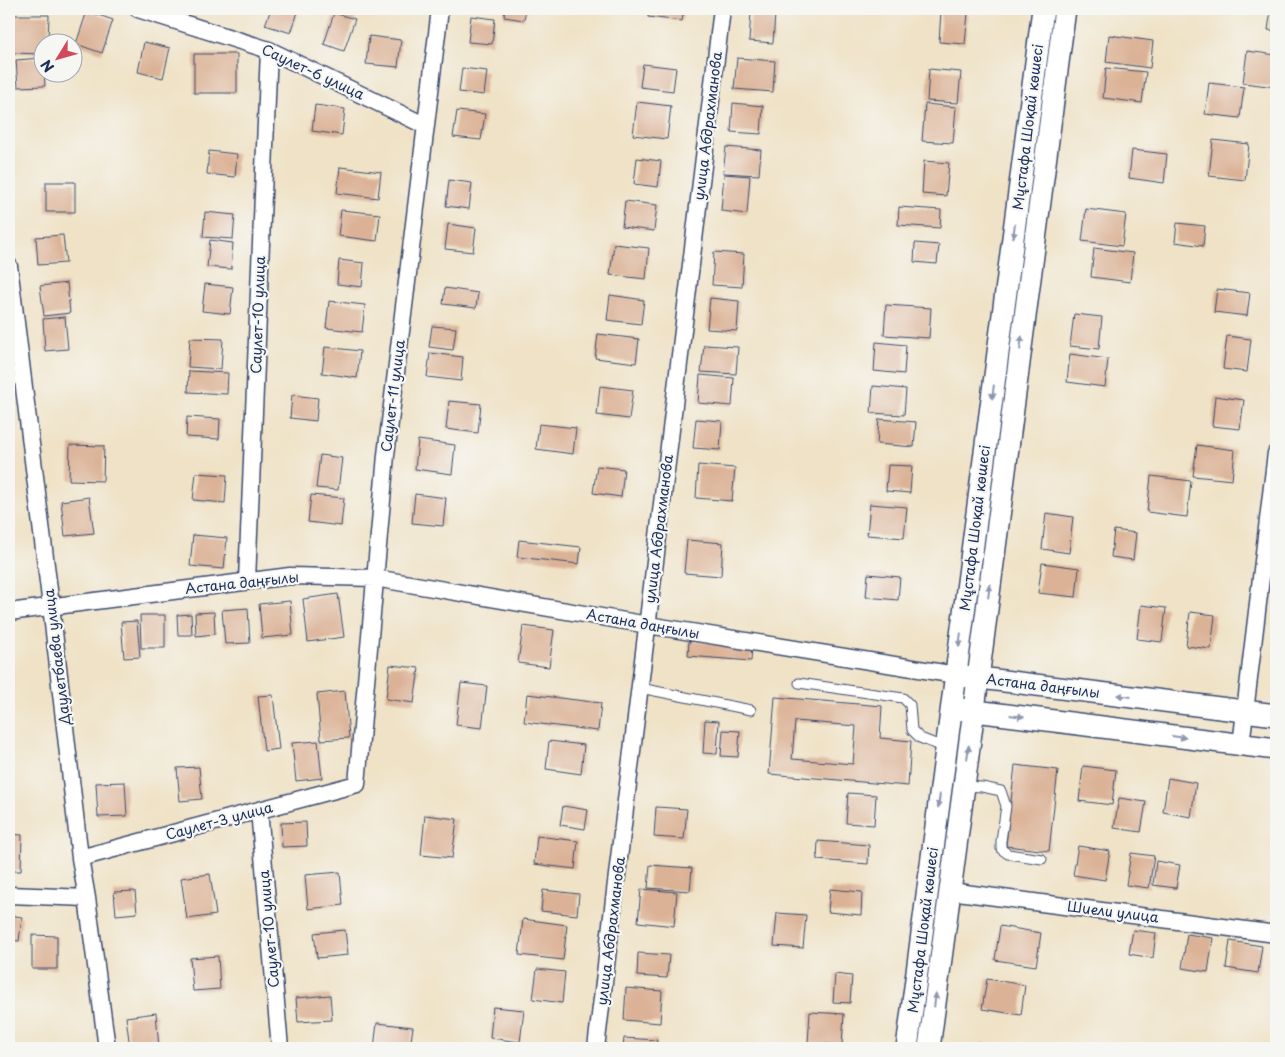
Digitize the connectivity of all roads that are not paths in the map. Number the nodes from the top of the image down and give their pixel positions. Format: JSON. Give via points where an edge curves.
{"nodes":[{"id":1,"x":138,"y":9,"type":"edge"},
{"id":2,"x":440,"y":9,"type":"edge"},
{"id":3,"x":722,"y":9,"type":"edge"},
{"id":4,"x":1043,"y":9,"type":"edge"},
{"id":5,"x":1065,"y":9,"type":"edge"},
{"id":6,"x":269,"y":50,"type":"junction"},
{"id":7,"x":426,"y":126,"type":"junction"},
{"id":8,"x":9,"y":266,"type":"edge"},
{"id":9,"x":16,"y":384,"type":"edge"},
{"id":10,"x":1276,"y":453,"type":"edge"},
{"id":11,"x":375,"y":578,"type":"junction"},
{"id":12,"x":247,"y":581,"type":"junction"},
{"id":13,"x":51,"y":606,"type":"junction"},
{"id":14,"x":9,"y":612,"type":"edge"},
{"id":15,"x":648,"y":625,"type":"junction"},
{"id":16,"x":956,"y":675,"type":"junction"},
{"id":17,"x":978,"y":678,"type":"junction"},
{"id":18,"x":799,"y":683,"type":"dead end"},
{"id":19,"x":640,"y":688,"type":"junction"},
{"id":20,"x":952,"y":708,"type":"junction"},
{"id":21,"x":751,"y":710,"type":"dead end"},
{"id":22,"x":973,"y":711,"type":"junction"},
{"id":23,"x":1246,"y":712,"type":"junction"},
{"id":24,"x":1276,"y":715,"type":"edge"},
{"id":25,"x":1242,"y":745,"type":"junction"},
{"id":26,"x":946,"y":748,"type":"junction"},
{"id":27,"x":1276,"y":749,"type":"edge"},
{"id":28,"x":357,"y":784,"type":"joint"},
{"id":29,"x":964,"y":786,"type":"junction"},
{"id":30,"x":258,"y":810,"type":"junction"},
{"id":31,"x":80,"y":858,"type":"junction"},
{"id":32,"x":1042,"y":859,"type":"dead end"},
{"id":33,"x":950,"y":891,"type":"junction"},
{"id":34,"x":9,"y":895,"type":"edge"},
{"id":35,"x":87,"y":898,"type":"junction"},
{"id":36,"x":1276,"y":934,"type":"edge"},
{"id":37,"x":107,"y":1048,"type":"edge"},
{"id":38,"x":280,"y":1048,"type":"edge"},
{"id":39,"x":596,"y":1048,"type":"edge"},
{"id":40,"x":907,"y":1048,"type":"edge"},
{"id":41,"x":929,"y":1048,"type":"edge"}],
"edges":[{"from":1,"to":6,"type":"street","name":"Саулет-6 улица"},
{"from":2,"to":7,"type":"street","name":"Саулет-11 улица"},
{"from":3,"to":15,"type":"street","name":"улица Абдрахманова"},
{"from":4,"to":16,"type":"street","name":"Мұстафа Шоқай көшесі","one_way":true},
{"from":17,"to":5,"type":"street","name":"Мұстафа Шоқай көшесі","one_way":true},
{"from":6,"to":7,"type":"street","name":"Саулет-6 улица"},
{"from":6,"to":12,"type":"street","name":"Саулет-10 улица"},
{"from":7,"to":11,"type":"street","name":"Саулет-11 улица","via":[[386,455]]},
{"from":8,"to":9,"type":"street","name":"Даулетбаева улица"},
{"from":9,"to":13,"type":"street","name":"Даулетбаева улица"},
{"from":10,"to":23,"type":"street"},
{"from":11,"to":12,"type":"street","name":"Астана даңғылы","via":[[290,576]]},
{"from":11,"to":15,"type":"street","name":"Астана даңғылы"},
{"from":11,"to":28,"type":"street","name":"Саулет-11 улица"},
{"from":12,"to":13,"type":"street","name":"Астана даңғылы"},
{"from":13,"to":14,"type":"street","name":"Астана даңғылы"},
{"from":13,"to":31,"type":"street","name":"Даулетбаева улица"},
{"from":15,"to":16,"type":"street","name":"Астана даңғылы"},
{"from":15,"to":19,"type":"street","name":"улица Абдрахманова"},
{"from":16,"to":17,"type":"street","name":"Астана даңғылы"},
{"from":16,"to":20,"type":"street","name":"Мұстафа Шоқай көшесі"},
{"from":17,"to":22,"type":"street","name":"Мұстафа Шоқай көшесі"},
{"from":23,"to":17,"type":"street","name":"Астана даңғылы","one_way":true},
{"from":18,"to":26,"type":"lane","via":[[903,698],[910,705],[912,730],[920,738]]},
{"from":19,"to":21,"type":"lane"},
{"from":19,"to":39,"type":"street","name":"улица Абдрахманова"},
{"from":20,"to":22,"type":"street"},
{"from":20,"to":26,"type":"street","name":"Мұстафа Шоқай көшесі"},
{"from":22,"to":25,"type":"street","one_way":true},
{"from":29,"to":22,"type":"street","name":"Мұстафа Шоқай көшесі","one_way":true},
{"from":23,"to":24,"type":"street","name":"Астана даңғылы"},
{"from":23,"to":25,"type":"street"},
{"from":25,"to":27,"type":"street"},
{"from":26,"to":40,"type":"street","name":"Мұстафа Шоқай көшесі","one_way":true},
{"from":28,"to":30,"type":"street","name":"Саулет-3 улица"},
{"from":29,"to":32,"type":"lane","via":[[1001,791],[1006,806],[1001,849],[1008,854]]},
{"from":29,"to":33,"type":"street","name":"Мұстафа Шоқай көшесі"},
{"from":30,"to":31,"type":"street","name":"Саулет-3 улица"},
{"from":30,"to":38,"type":"street","name":"Саулет-10 улица"},
{"from":31,"to":35,"type":"street","name":"Даулетбаева улица"},
{"from":33,"to":36,"type":"street","name":"Шиели улица"},
{"from":41,"to":33,"type":"street","name":"Мұстафа Шоқай көшесі","one_way":true},
{"from":34,"to":35,"type":"street"},
{"from":35,"to":37,"type":"street","name":"Даулетбаева улица"}]}
